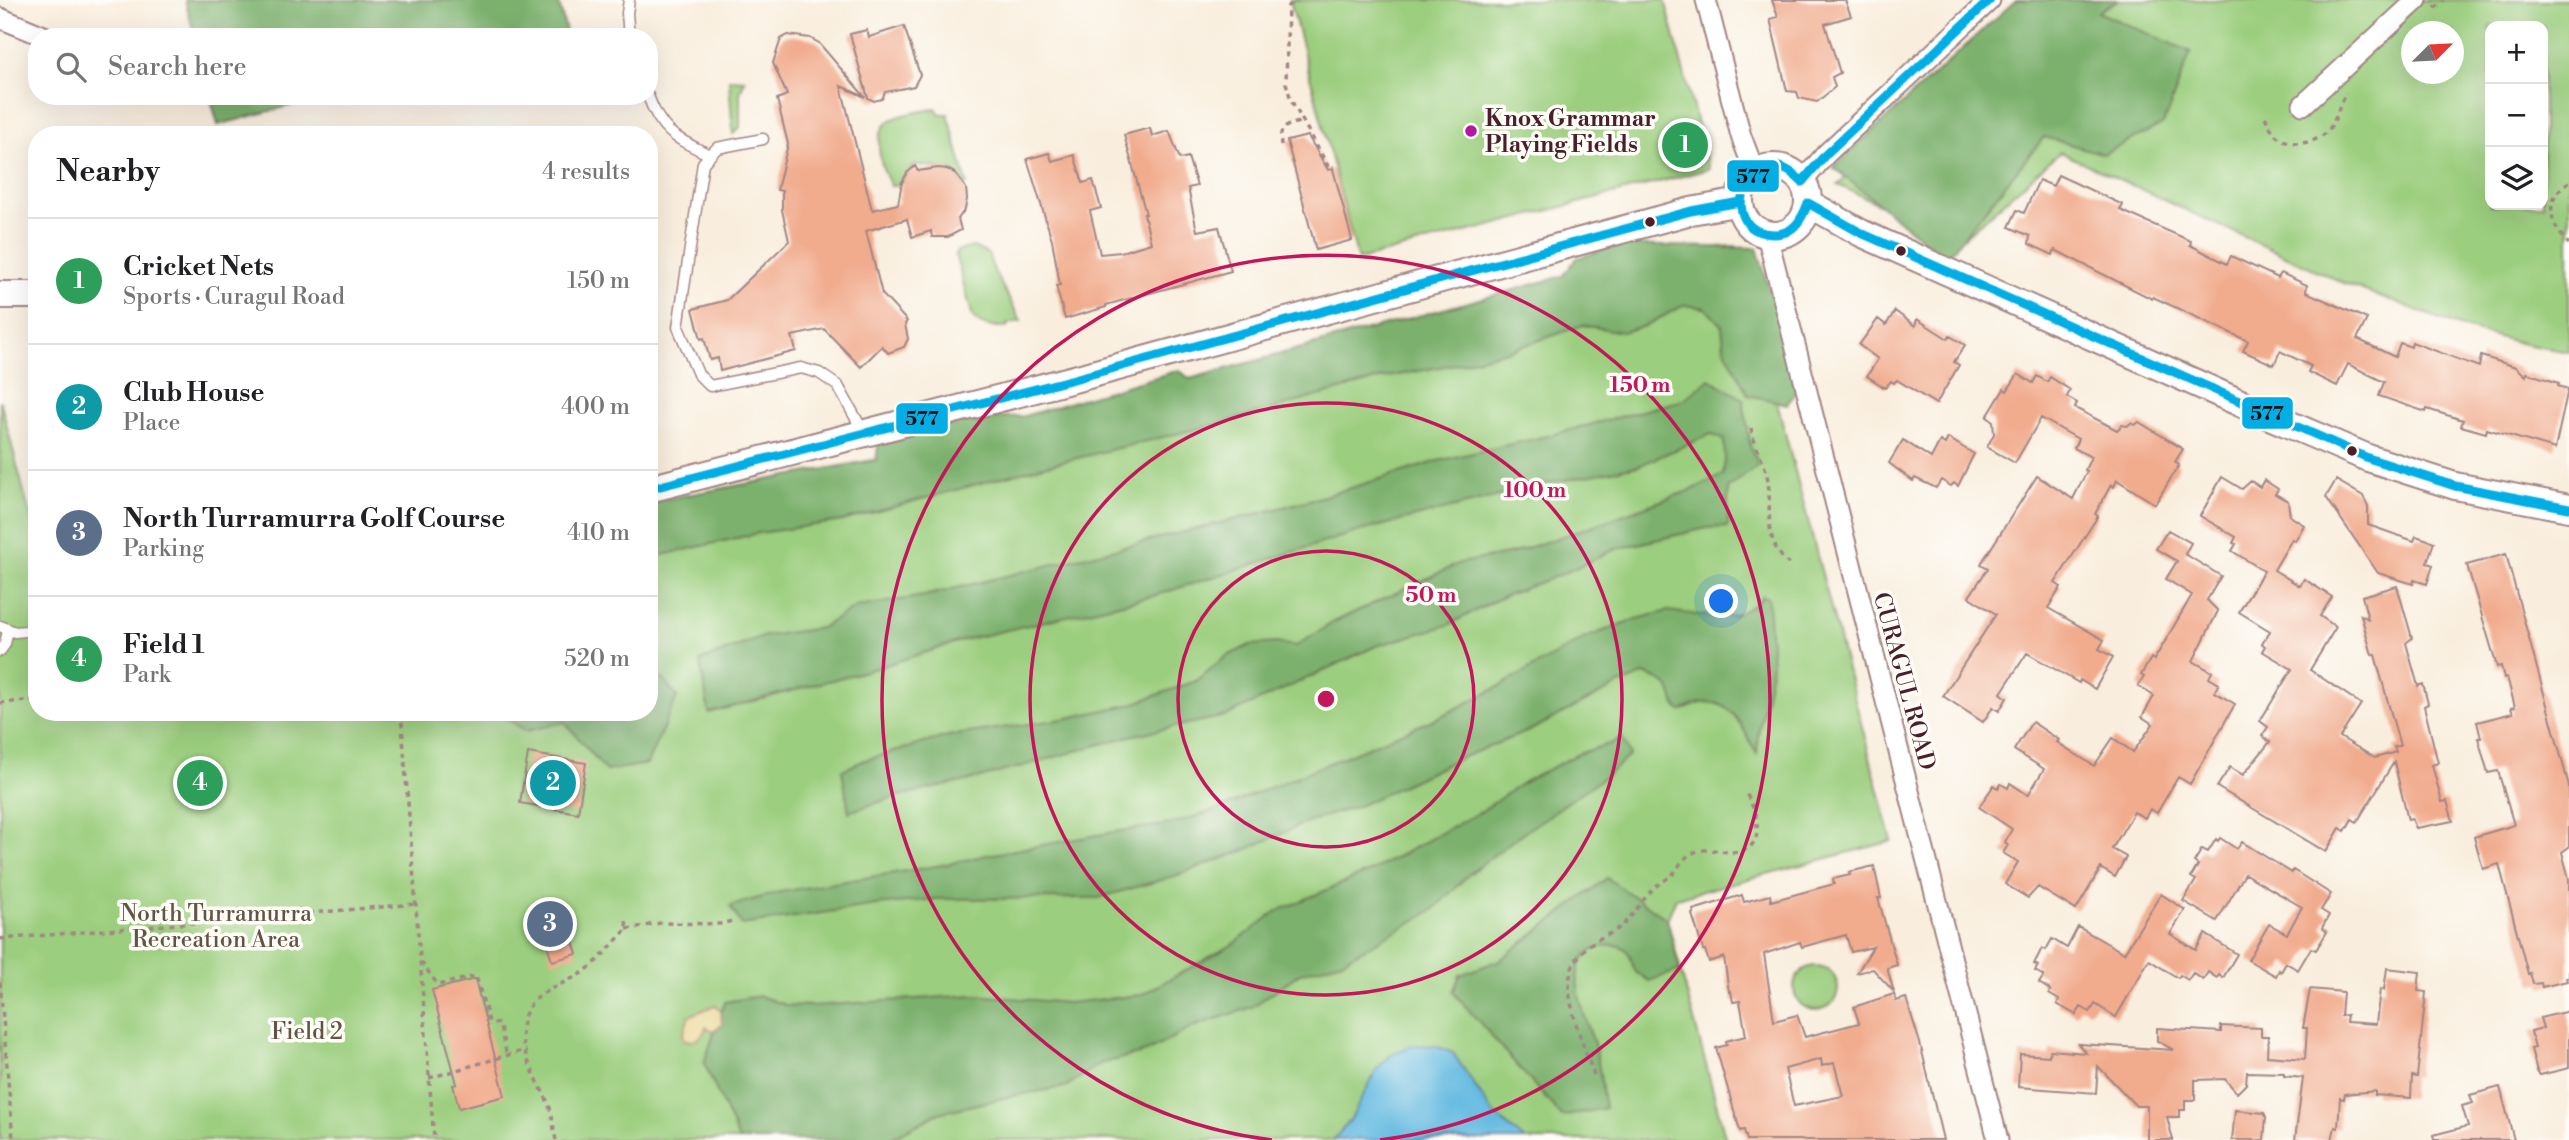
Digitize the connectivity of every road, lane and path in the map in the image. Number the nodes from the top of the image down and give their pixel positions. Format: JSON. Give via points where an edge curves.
{"nodes":[{"id":1,"x":629,"y":0,"type":"edge"},
{"id":2,"x":1706,"y":0,"type":"edge"},
{"id":3,"x":1990,"y":0,"type":"edge"},
{"id":4,"x":2417,"y":0,"type":"edge"},
{"id":5,"x":1291,"y":4,"type":"dead end"},
{"id":6,"x":0,"y":18,"type":"edge"},
{"id":7,"x":628,"y":28,"type":"edge"},
{"id":8,"x":28,"y":30,"type":"edge"},
{"id":9,"x":651,"y":105,"type":"edge"},
{"id":10,"x":2303,"y":105,"type":"dead end"},
{"id":11,"x":1303,"y":121,"type":"junction"},
{"id":12,"x":763,"y":139,"type":"dead end"},
{"id":13,"x":1281,"y":146,"type":"dead end"},
{"id":14,"x":710,"y":155,"type":"junction"},
{"id":15,"x":1334,"y":167,"type":"dead end"},
{"id":16,"x":1755,"y":173,"type":"junction"},
{"id":17,"x":2569,"y":182,"type":"edge"},
{"id":18,"x":1805,"y":192,"type":"junction"},
{"id":19,"x":1740,"y":202,"type":"junction"},
{"id":20,"x":1767,"y":235,"type":"junction"},
{"id":21,"x":2569,"y":244,"type":"edge"},
{"id":22,"x":0,"y":295,"type":"edge"},
{"id":23,"x":28,"y":295,"type":"edge"},
{"id":24,"x":1751,"y":428,"type":"dead end"},
{"id":25,"x":864,"y":433,"type":"junction"},
{"id":26,"x":658,"y":487,"type":"edge"},
{"id":27,"x":2569,"y":508,"type":"edge"},
{"id":28,"x":1789,"y":564,"type":"dead end"},
{"id":29,"x":4,"y":628,"type":"edge"},
{"id":30,"x":28,"y":631,"type":"edge"},
{"id":31,"x":0,"y":651,"type":"edge"},
{"id":32,"x":28,"y":701,"type":"edge"},
{"id":33,"x":0,"y":703,"type":"edge"},
{"id":34,"x":402,"y":721,"type":"edge"},
{"id":35,"x":1744,"y":791,"type":"dead end"},
{"id":36,"x":416,"y":904,"type":"junction"},
{"id":37,"x":626,"y":920,"type":"dead end"},
{"id":38,"x":732,"y":921,"type":"dead end"},
{"id":39,"x":627,"y":929,"type":"junction"},
{"id":40,"x":0,"y":939,"type":"edge"},
{"id":41,"x":420,"y":961,"type":"junction"},
{"id":42,"x":0,"y":982,"type":"edge"},
{"id":43,"x":526,"y":1050,"type":"junction"},
{"id":44,"x":508,"y":1056,"type":"junction"},
{"id":45,"x":1594,"y":1075,"type":"dead end"},
{"id":46,"x":429,"y":1078,"type":"junction"},
{"id":47,"x":13,"y":1140,"type":"edge"},
{"id":48,"x":434,"y":1140,"type":"edge"},
{"id":49,"x":556,"y":1140,"type":"edge"},
{"id":50,"x":1998,"y":1140,"type":"edge"}],
"edges":[{"from":1,"to":7,"type":"lane"},
{"from":2,"to":16,"type":"street"},
{"from":3,"to":18,"type":"street","via":[[1826,154]]},
{"from":4,"to":10,"type":"street"},
{"from":5,"to":11,"type":"path","via":[[1286,83]]},
{"from":6,"to":8,"type":"street"},
{"from":9,"to":14,"type":"lane","via":[[672,135]]},
{"from":11,"to":13,"type":"path","via":[[1282,128]]},
{"from":11,"to":15,"type":"path","via":[[1329,168]]},
{"from":12,"to":14,"type":"lane","via":[[717,148]]},
{"from":14,"to":25,"type":"lane","via":[[703,163],[678,327],[698,374],[710,386],[801,368],[819,373],[838,386]]},
{"from":16,"to":18,"type":"main road","via":[[1779,168],[1794,174]]},
{"from":16,"to":19,"type":"main road"},
{"from":17,"to":21,"type":"path","via":[[2554,198],[2551,213],[2556,230]]},
{"from":18,"to":20,"type":"main road","via":[[1806,215],[1799,225],[1790,232]]},
{"from":18,"to":27,"type":"main road","via":[[1861,233],[2368,458],[2455,486]]},
{"from":19,"to":20,"type":"main road","via":[[1748,223]]},
{"from":19,"to":25,"type":"main road"},
{"from":20,"to":50,"type":"street","name":"CURAGUL ROAD"},
{"from":22,"to":23,"type":"main road"},
{"from":24,"to":28,"type":"path","via":[[1768,478],[1774,546]]},
{"from":25,"to":26,"type":"main road"},
{"from":29,"to":30,"type":"lane"},
{"from":29,"to":31,"type":"lane","via":[[5,644]]},
{"from":32,"to":33,"type":"path"},
{"from":34,"to":36,"type":"path"},
{"from":35,"to":45,"type":"path","via":[[1758,817],[1758,834],[1749,847],[1734,853],[1702,849],[1688,855],[1626,922],[1596,939],[1573,963],[1571,1001]]},
{"from":36,"to":40,"type":"path"},
{"from":36,"to":41,"type":"path"},
{"from":37,"to":39,"type":"path"},
{"from":38,"to":39,"type":"path"},
{"from":39,"to":43,"type":"path","via":[[587,970],[536,999],[526,1013],[522,1032]]},
{"from":41,"to":44,"type":"path","via":[[439,985],[476,975],[489,1022],[499,1024]]},
{"from":41,"to":46,"type":"path"},
{"from":42,"to":47,"type":"path"},
{"from":43,"to":44,"type":"path"},
{"from":43,"to":49,"type":"path","via":[[550,1106]]},
{"from":44,"to":46,"type":"path"},
{"from":46,"to":48,"type":"path"}]}
